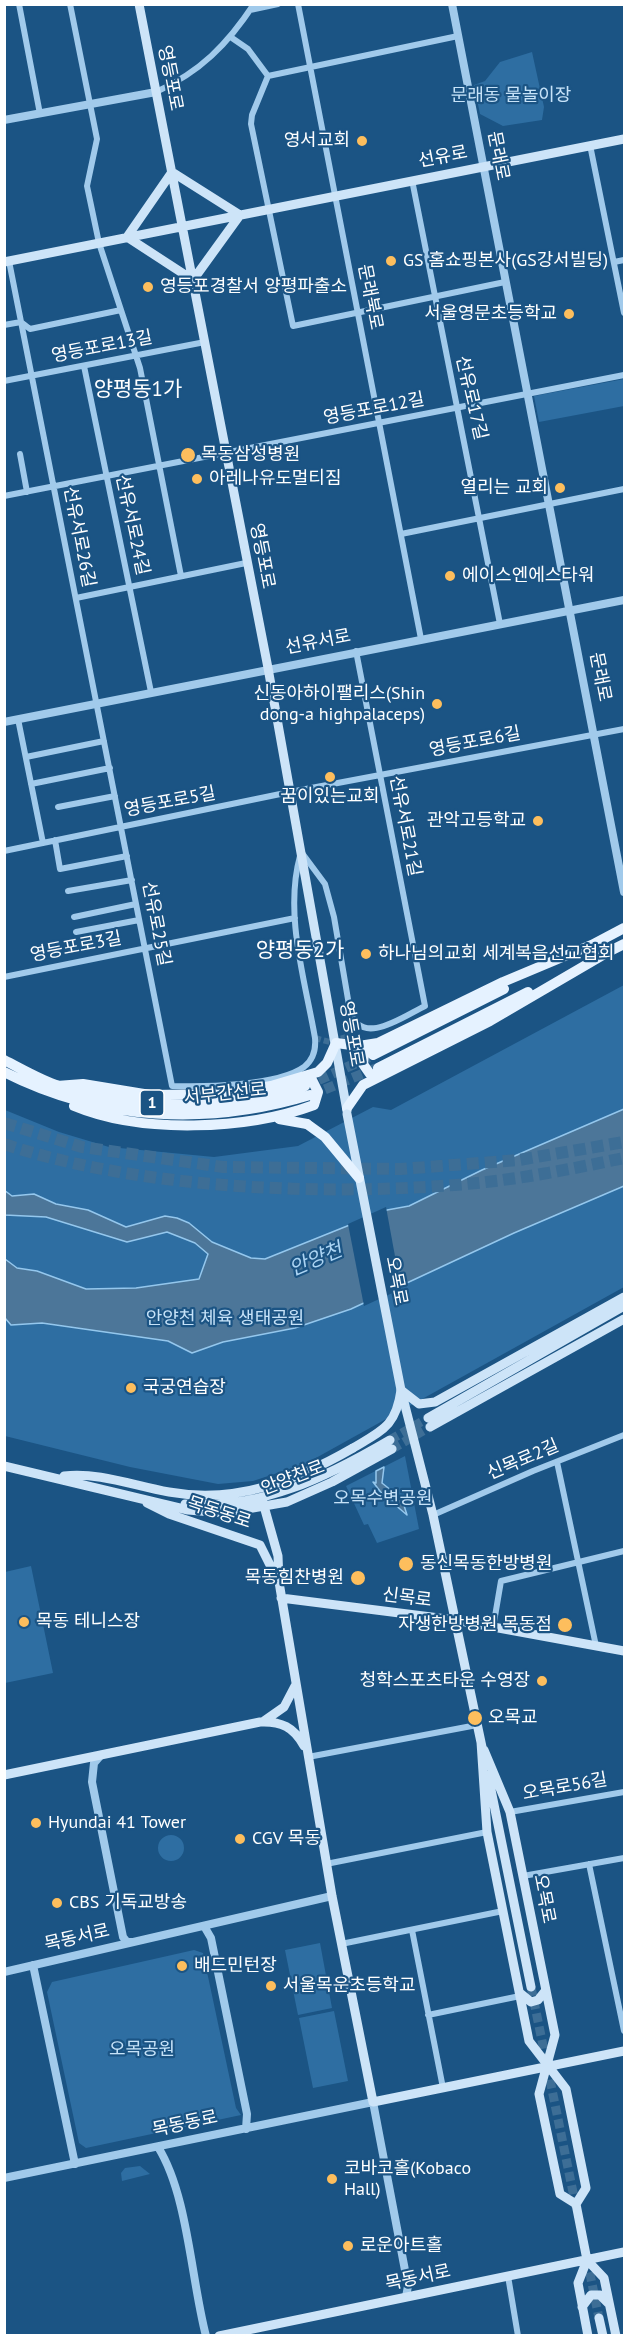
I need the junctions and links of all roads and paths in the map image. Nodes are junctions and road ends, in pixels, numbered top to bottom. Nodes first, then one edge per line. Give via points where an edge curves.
1 (19, 4) edge
2 (70, 4) edge
3 (139, 4) edge
4 (278, 4) edge
5 (298, 4) edge
6 (452, 4) edge
7 (252, 7) edge
8 (458, 36) junction
9 (231, 38) junction
10 (310, 66) junction
11 (268, 76) junction
12 (156, 92) junction
13 (90, 104) junction
14 (40, 114) junction
15 (4, 120) edge
16 (624, 139) edge
17 (590, 145) junction
18 (483, 166) junction
19 (172, 172) junction
20 (412, 180) junction
21 (334, 196) junction
22 (269, 209) junction
23 (240, 214) junction
24 (183, 226) junction
25 (127, 237) junction
26 (99, 243) junction
27 (624, 260) edge
28 (7, 261) edge
29 (614, 262) junction
30 (193, 280) junction
31 (506, 282) junction
32 (436, 296) junction
33 (121, 310) junction
34 (358, 313) junction
35 (624, 313) edge
36 (21, 321) junction
37 (4, 325) edge
38 (205, 342) junction
39 (135, 355) junction
40 (84, 366) junction
41 (624, 375) edge
42 (32, 376) junction
43 (4, 381) edge
44 (527, 394) junction
45 (459, 408) junction
46 (380, 423) junction
47 (226, 453) junction
48 (20, 454) dead end
49 (160, 466) junction
50 (106, 476) junction
51 (54, 486) junction
52 (624, 489) edge
53 (27, 492) junction
54 (4, 496) edge
55 (548, 503) junction
56 (481, 517) junction
57 (401, 534) junction
58 (246, 563) junction
59 (181, 576) junction
60 (130, 587) junction
61 (75, 598) junction
62 (624, 600) edge
63 (570, 610) junction
64 (500, 624) junction
65 (421, 639) junction
66 (356, 651) junction
67 (268, 668) junction
68 (151, 692) junction
69 (97, 703) junction
70 (18, 719) junction
71 (4, 722) edge
72 (624, 729) edge
73 (595, 735) junction
74 (104, 741) junction
75 (26, 757) junction
76 (110, 768) junction
77 (380, 776) junction
78 (31, 784) junction
79 (290, 792) junction
80 (115, 796) junction
81 (58, 807) dead end
82 (121, 827) junction
83 (55, 840) junction
84 (43, 843) junction
85 (4, 850) edge
86 (301, 853) junction
87 (127, 856) junction
88 (132, 880) junction
89 (68, 891) dead end
90 (624, 892) edge
91 (136, 904) junction
92 (74, 917) dead end
93 (295, 918) junction
94 (140, 920) junction
95 (624, 928) edge
96 (76, 932) dead end
97 (596, 943) junction
98 (624, 944) edge
99 (145, 949) junction
100 (603, 955) junction
101 (4, 976) edge
102 (336, 1043) junction
103 (378, 1043) junction
104 (373, 1055) tunnel mouth
105 (4, 1060) edge
106 (378, 1068) tunnel mouth
107 (4, 1072) edge
108 (390, 1072) junction
109 (307, 1086) junction
110 (57, 1090) junction
111 (347, 1111) junction
112 (261, 1119) junction
113 (359, 1178) junction
114 (624, 1297) edge
115 (624, 1306) edge
116 (624, 1319) edge
117 (400, 1390) junction
118 (624, 1435) edge
119 (391, 1444) tunnel mouth
120 (557, 1462) junction
121 (4, 1466) edge
122 (56, 1477) junction
123 (130, 1495) junction
124 (263, 1503) junction
125 (433, 1515) junction
126 (624, 1551) edge
127 (578, 1562) junction
128 (279, 1582) junction
129 (281, 1598) junction
130 (455, 1620) junction
131 (493, 1628) junction
132 (596, 1646) junction
133 (624, 1651) edge
134 (296, 1683) junction
135 (260, 1722) junction
136 (477, 1725) junction
137 (481, 1742) junction
138 (101, 1755) junction
139 (308, 1757) junction
140 (310, 1768) junction
141 (4, 1775) edge
142 (624, 1792) edge
143 (510, 1812) junction
144 (487, 1832) junction
145 (624, 1858) edge
146 (326, 1864) junction
147 (589, 1864) junction
148 (523, 1876) junction
149 (332, 1896) junction
150 (502, 1911) junction
151 (204, 1926) junction
152 (412, 1930) junction
153 (134, 1942) junction
154 (341, 1944) junction
155 (33, 1965) junction
156 (4, 1972) edge
157 (531, 1987) tunnel mouth
158 (546, 1990) junction
159 (519, 1994) junction
160 (428, 2015) junction
161 (624, 2031) edge
162 (624, 2050) edge
163 (548, 2067) junction
164 (443, 2088) junction
165 (373, 2102) junction
166 (246, 2129) junction
167 (158, 2147) junction
168 (75, 2164) junction
169 (4, 2178) edge
170 (576, 2204) junction
171 (624, 2252) edge
172 (587, 2260) junction
173 (508, 2276) junction
174 (406, 2297) junction
175 (610, 2305) junction
176 (582, 2307) junction
177 (599, 2318) tunnel mouth
178 (206, 2336) edge
179 (219, 2336) edge
180 (518, 2336) edge
181 (588, 2336) edge
182 (603, 2336) edge
183 (616, 2336) edge

1 - 14 street
2 - 13 street
3 - 12 main road, 영등포로
4 - 7 street
5 - 10 street, 문래북로
6 - 8 street, 문래로
7 - 9 street
8 - 10 street
8 - 18 street, 문래로
9 - 11 street via 248,49
9 - 12 street via 182,80
10 - 11 street
10 - 21 street, 문래북로
11 - 22 street via 251,124
12 - 13 street
12 - 19 main road, 영등포로
13 - 14 street
13 - 26 street via 97,145 87,186
14 - 15 street
16 - 17 main road, 선유로
17 - 18 main road, 선유로
17 - 29 street
18 - 20 main road, 선유로
18 - 31 street, 문래로
19 - 23 main road
19 - 24 main road, 영등포로
19 - 25 main road
20 - 21 main road, 선유로
20 - 32 street, 선유로17길
21 - 22 main road, 선유로
21 - 34 street, 문래북로
22 - 23 main road, 선유로
22 - 34 street via 293,326
23 - 24 main road, 선유로
23 - 30 main road
24 - 25 main road, 선유로
24 - 30 main road, 영등포로
25 - 26 main road, 선유로
25 - 30 main road
26 - 28 main road, 선유로
26 - 33 street
27 - 29 street
28 - 36 street
29 - 35 street
30 - 38 main road, 영등포로
31 - 32 street
31 - 44 street, 문래로
32 - 34 street
32 - 45 street, 선유로17길
33 - 36 street via 30,329
33 - 39 street
34 - 46 street, 문래북로
36 - 37 street
36 - 42 street
38 - 39 street, 영등포로13길
38 - 47 main road, 영등포로
39 - 40 street, 영등포로13길
39 - 49 street
40 - 42 street, 영등포로13길
40 - 50 street, 선유서로24길
41 - 44 street, 영등포로12길
42 - 43 street, 영등포로13길
42 - 51 street, 선유서로26길
44 - 45 street, 영등포로12길
44 - 55 street, 문래로
45 - 46 street, 영등포로12길
45 - 56 street, 선유로17길
46 - 47 street, 영등포로12길
46 - 57 street, 문래북로
47 - 49 street, 영등포로12길
47 - 58 main road, 영등포로
48 - 53 street
49 - 50 street, 영등포로12길
49 - 59 street
50 - 51 street, 영등포로12길
50 - 60 street, 선유서로24길
51 - 53 street, 영등포로12길
51 - 61 street, 선유서로26길
52 - 55 street
53 - 54 street, 영등포로12길
55 - 56 street
55 - 63 street, 문래로
56 - 57 street
56 - 64 street, 선유로17길
57 - 65 street, 문래북로
58 - 59 street
58 - 67 main road, 영등포로
59 - 60 street
60 - 61 street
60 - 68 street, 선유서로24길
61 - 69 street, 선유서로26길
62 - 63 street, 선유서로
63 - 64 street, 선유서로
63 - 73 street, 문래로
64 - 65 street, 선유서로
65 - 66 street, 선유서로
66 - 67 street, 선유서로
66 - 77 street, 선유서로21길
67 - 68 street, 선유서로
67 - 79 main road, 영등포로
68 - 69 street, 선유서로
69 - 70 street, 선유서로
69 - 74 street, 선유로25길
70 - 71 street, 선유서로
70 - 75 street
72 - 73 street, 영등포로6길
73 - 77 street, 영등포로6길
73 - 90 street, 문래로
74 - 75 street
74 - 76 street, 선유로25길
75 - 78 street
76 - 78 street
76 - 80 street, 선유로25길
77 - 79 street, 영등포로6길
77 - 86 street, 선유서로21길 via 425,1005 379,1029 366,1029 354,1022 325,884
78 - 84 street
79 - 82 street, 영등포로5길
79 - 86 main road, 영등포로
80 - 81 street
80 - 82 street, 선유로25길
82 - 83 street, 영등포로5길
82 - 87 street, 선유로25길
83 - 84 street, 영등포로5길
83 - 87 street via 60,869
84 - 85 street, 영등포로5길
86 - 93 street via 293,888
86 - 102 main road, 영등포로
87 - 88 street, 선유로25길
88 - 89 street
88 - 91 street, 선유로25길
91 - 92 street
91 - 94 street, 선유로25길
93 - 99 street, 영등포로3길
93 - 99 street, 선유로25길 via 315,1038 313,1055 297,1071 242,1083 172,1086
94 - 96 street
94 - 99 street, 선유로25길
95 - 97 main road
97 - 103 main road via 503,982
97 - 104 main road
98 - 100 main road
99 - 101 street, 영등포로3길
100 - 106 main road
100 - 108 main road via 490,1022
102 - 103 main road
102 - 109 main road via 323,1069
102 - 111 main road, 영등포로
103 - 108 main road via 364,1053 363,1064 374,1076
105 - 110 main road, 서부간선로 / 1
107 - 110 main road, 서부간선로 / 1
108 - 111 main road via 363,1085
109 - 110 main road via 198,1096 150,1095 83,1084
109 - 110 main road, 서부간선로 / 1 via 256,1110 182,1116 109,1109
109 - 112 main road via 311,1078 318,1092 314,1105
110 - 112 main road via 62,1100 85,1110 141,1121 219,1124
111 - 113 main road, 영등포로, bridge
112 - 113 main road, bridge via 307,1124 325,1137
113 - 117 main road, 오목로, bridge
114 - 117 main road via 426,1404 419,1404
115 - 116 main road via 429,1423
117 - 122 main road, bridge via 389,1426 323,1466 286,1482 222,1495 170,1492 96,1476
117 - 125 main road, 오목로, bridge
118 - 120 street, 신목로2길
119 - 124 main road, 안양천로 via 310,1493
120 - 125 street, 신목로2길
120 - 127 street
121 - 122 main road, 안양천로
122 - 123 main road, 안양천로
123 - 124 main road, 안양천로 via 205,1513
123 - 128 main road, 목동동로 via 169,1514 260,1545
124 - 128 main road, 목동동로 via 278,1556
125 - 130 main road, 오목로
126 - 127 street
127 - 131 street via 501,1581
127 - 132 street
128 - 129 main road, 목동동로
129 - 130 main road, 신목로
129 - 134 main road, 목동동로
130 - 131 main road, 신목로
130 - 136 main road, 오목로
131 - 132 main road, 신목로
132 - 133 main road, 신목로
134 - 135 main road, 목동동로 via 284,1707
134 - 139 main road, 목동동로
135 - 138 main road, 목동동로
135 - 140 main road, 목동동로 via 291,1728 303,1745
136 - 137 main road, 오목로
136 - 139 street
137 - 143 main road, 오목로
137 - 144 main road, 오목로
137 - 157 main road, 오목로
138 - 141 main road, 목동동로
138 - 153 street via 94,1763 92,1782 123,1937
139 - 140 main road, 목동동로
140 - 146 main road, 목동동로
142 - 143 street, 오목로56길
143 - 148 main road, 오목로
144 - 146 street
144 - 150 main road, 오목로
145 - 147 street
146 - 149 main road, 목동동로
147 - 148 street
147 - 161 street
148 - 158 main road, 오목로
149 - 151 street, 목동서로
149 - 154 main road, 목동동로
150 - 152 street
150 - 159 main road, 오목로
151 - 153 street, 목동서로
151 - 166 street via 211,1938 247,2114
152 - 154 street
152 - 160 street
153 - 155 street, 목동서로
154 - 165 main road, 목동동로
155 - 156 street, 목동서로
155 - 168 street
158 - 159 main road via 531,2002
158 - 163 main road, 오목로 via 555,2035
159 - 160 street
159 - 163 main road, 오목로 via 529,2041
160 - 164 street
162 - 163 main road, 목동동로
163 - 164 main road, 목동동로
163 - 170 main road, 오목로 via 566,2089 586,2188
163 - 170 main road, 오목로 via 539,2094 560,2194
164 - 165 main road, 목동동로
165 - 166 street, 목동동로
165 - 174 street via 408,2286
166 - 167 street, 목동동로
167 - 168 street, 목동동로
167 - 178 street via 166,2160 180,2208
168 - 169 street, 목동동로
170 - 172 main road, 오목로
171 - 172 main road, 목동서로
172 - 173 main road, 목동서로
172 - 175 main road, 오목로 via 604,2278
172 - 176 main road, 오목로 via 578,2283
173 - 174 main road, 목동서로
173 - 180 street
174 - 179 main road, 목동서로
175 - 176 main road via 597,2294 587,2298
175 - 183 main road, 오목로
176 - 181 main road, 오목로
177 - 182 main road

